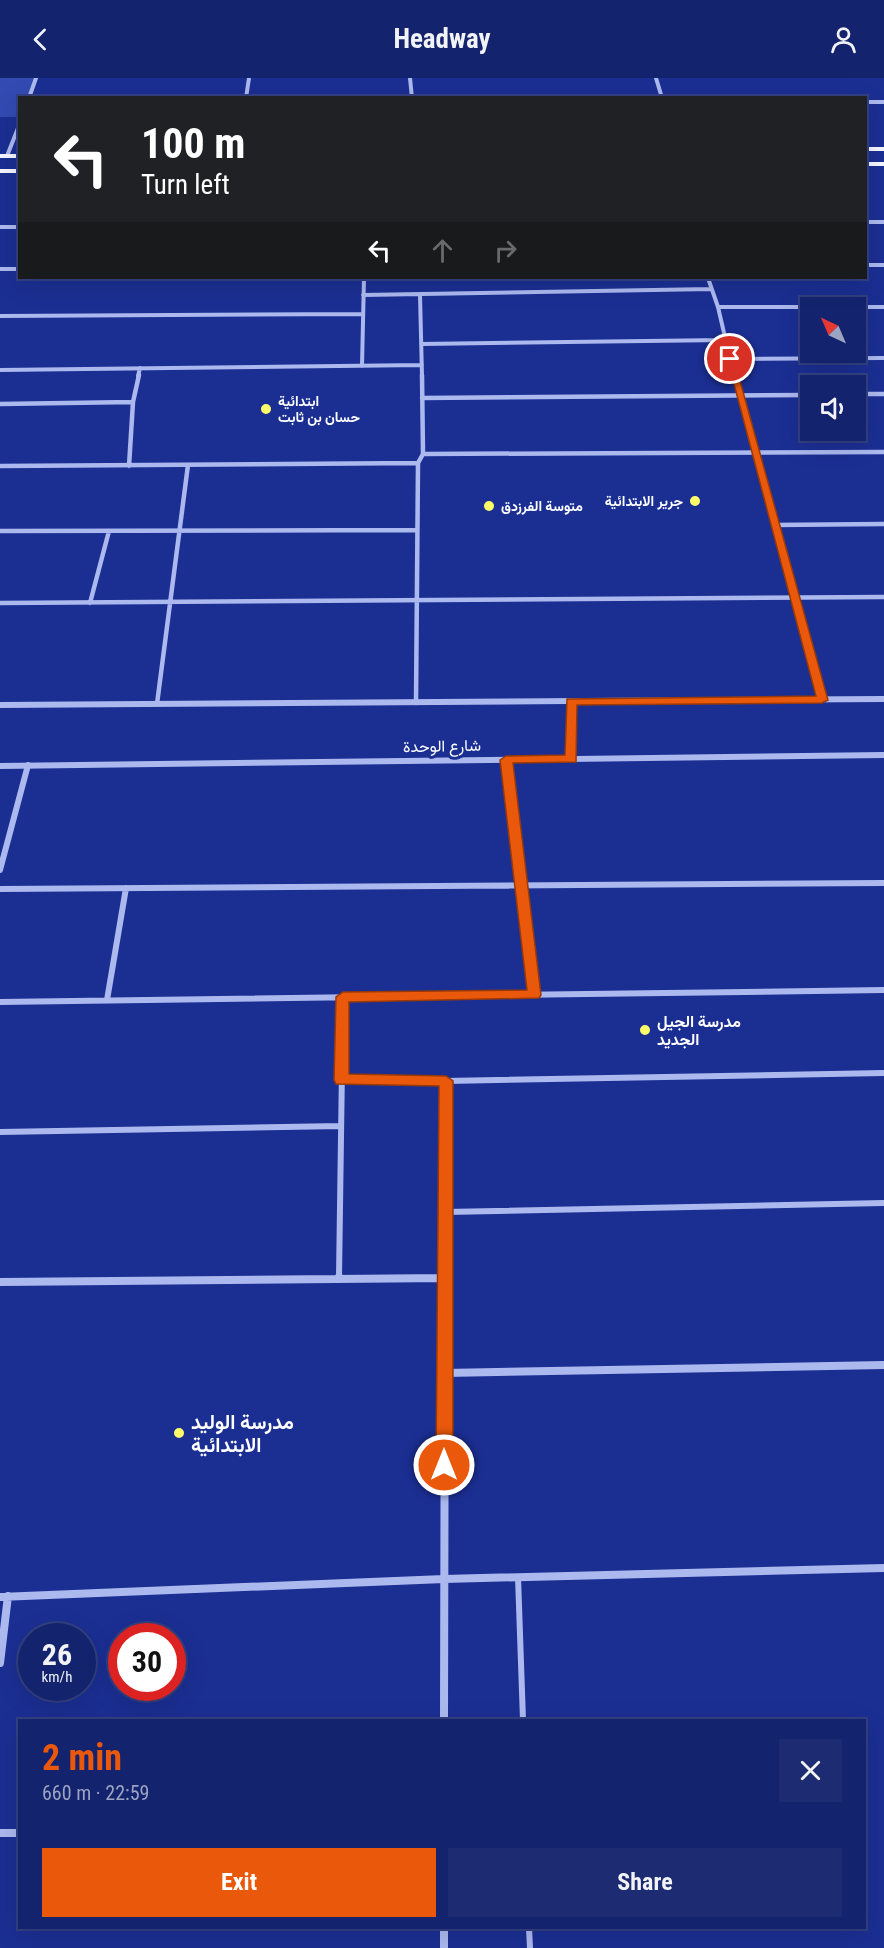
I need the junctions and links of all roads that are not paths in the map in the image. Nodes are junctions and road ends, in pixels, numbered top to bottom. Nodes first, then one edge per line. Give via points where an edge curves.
1 (36, 78) edge
2 (249, 78) edge
3 (410, 78) edge
4 (656, 78) edge
5 (30, 96) edge
6 (246, 96) edge
7 (412, 96) edge
8 (661, 96) edge
9 (867, 102) edge
10 (884, 102) edge
11 (18, 127) edge
12 (867, 149) edge
13 (884, 149) edge
14 (3, 156) edge
15 (867, 164) edge
16 (884, 164) edge
17 (0, 171) edge
18 (18, 171) edge
19 (867, 222) edge
20 (884, 222) edge
21 (18, 226) edge
22 (0, 227) edge
23 (867, 265) edge
24 (884, 265) edge
25 (1, 269) edge
26 (18, 269) edge
27 (0, 277) edge
28 (364, 279) edge
29 (708, 279) edge
30 (711, 290) junction
31 (420, 295) junction
32 (363, 296) junction
33 (718, 307) junction
34 (884, 307) edge
35 (363, 314) junction
36 (0, 316) edge
37 (724, 340) junction
38 (421, 344) junction
39 (884, 358) edge
40 (730, 359) junction
41 (422, 365) junction
42 (362, 366) junction
43 (140, 368) junction
44 (0, 370) edge
45 (866, 394) edge
46 (884, 394) edge
47 (739, 395) junction
48 (800, 395) edge
49 (422, 398) junction
50 (133, 402) junction
51 (0, 404) edge
52 (884, 452) edge
53 (755, 453) junction
54 (423, 454) junction
55 (418, 463) junction
56 (188, 465) junction
57 (0, 466) edge
58 (129, 466) junction
59 (884, 524) edge
60 (774, 525) junction
61 (417, 530) junction
62 (0, 531) edge
63 (109, 531) junction
64 (179, 531) junction
65 (794, 597) junction
66 (884, 597) edge
67 (416, 600) junction
68 (170, 602) junction
69 (0, 603) edge
70 (90, 603) junction
71 (884, 699) edge
72 (822, 700) junction
73 (571, 701) junction
74 (416, 702) junction
75 (157, 704) junction
76 (0, 705) edge
77 (884, 755) edge
78 (571, 759) junction
79 (506, 760) junction
80 (28, 765) junction
81 (0, 766) edge
82 (0, 870) edge
83 (884, 883) edge
84 (521, 885) junction
85 (126, 888) junction
86 (0, 890) edge
87 (884, 990) edge
88 (534, 995) junction
89 (343, 997) junction
90 (107, 1000) junction
91 (0, 1002) edge
92 (884, 1073) edge
93 (341, 1080) junction
94 (446, 1081) junction
95 (341, 1126) junction
96 (0, 1131) edge
97 (884, 1203) edge
98 (445, 1212) junction
99 (445, 1278) junction
100 (339, 1279) junction
101 (0, 1282) edge
102 (884, 1365) edge
103 (445, 1373) junction
104 (884, 1568) edge
105 (518, 1577) junction
106 (444, 1579) junction
107 (4, 1597) edge
108 (0, 1663) edge
109 (444, 1719) edge
110 (523, 1719) edge
111 (0, 1833) edge
112 (18, 1833) edge
113 (444, 1929) edge
114 (529, 1929) edge
115 (444, 1948) edge
116 (530, 1948) edge

1 - 5 street
2 - 6 street
3 - 7 street
4 - 8 street
9 - 10 street
11 - 14 street
12 - 13 main road
15 - 16 main road
17 - 18 main road
19 - 20 street
21 - 22 street
23 - 24 street
25 - 26 street
25 - 27 street
28 - 32 street
29 - 30 street
30 - 31 street
30 - 33 street
31 - 32 street
31 - 38 street
32 - 35 street
33 - 34 street
33 - 37 street
35 - 36 street
35 - 42 street
37 - 38 street
37 - 40 street
38 - 41 street
39 - 40 street
40 - 47 street
41 - 42 street
41 - 49 street
42 - 43 street
43 - 44 street
43 - 50 street
45 - 46 street
47 - 48 street
47 - 49 street
47 - 53 street
49 - 54 street
50 - 51 street
50 - 58 street
52 - 53 street
53 - 54 street
53 - 60 street
54 - 55 street
55 - 56 street
55 - 61 street
56 - 58 street
56 - 64 street
57 - 58 street
59 - 60 street
60 - 65 street
61 - 64 street
61 - 67 street
62 - 63 street
63 - 64 street
63 - 70 street
64 - 68 street
65 - 66 street
65 - 67 street
65 - 72 street
67 - 68 street
67 - 74 street
68 - 70 street
68 - 75 street
69 - 70 street
71 - 72 street
72 - 73 street
73 - 74 street
73 - 78 street
74 - 75 street
75 - 76 street
77 - 78 street, شارع الوحدة
78 - 79 street, شارع الوحدة
79 - 80 street, شارع الوحدة
79 - 84 street
80 - 81 street, شارع الوحدة
80 - 82 street
83 - 84 street
84 - 85 street
84 - 88 street
85 - 86 street
85 - 90 street
87 - 88 street
88 - 89 street
89 - 90 street
89 - 93 street
90 - 91 street
92 - 94 street
93 - 94 street
93 - 95 street
94 - 98 street
95 - 96 street
95 - 100 street
97 - 98 street
98 - 99 street
99 - 100 street
99 - 103 street
100 - 101 street
102 - 103 street
103 - 106 street
104 - 105 street
105 - 106 street
105 - 110 lane
106 - 107 street
106 - 109 street
107 - 108 street
111 - 112 street
113 - 115 street
114 - 116 lane

